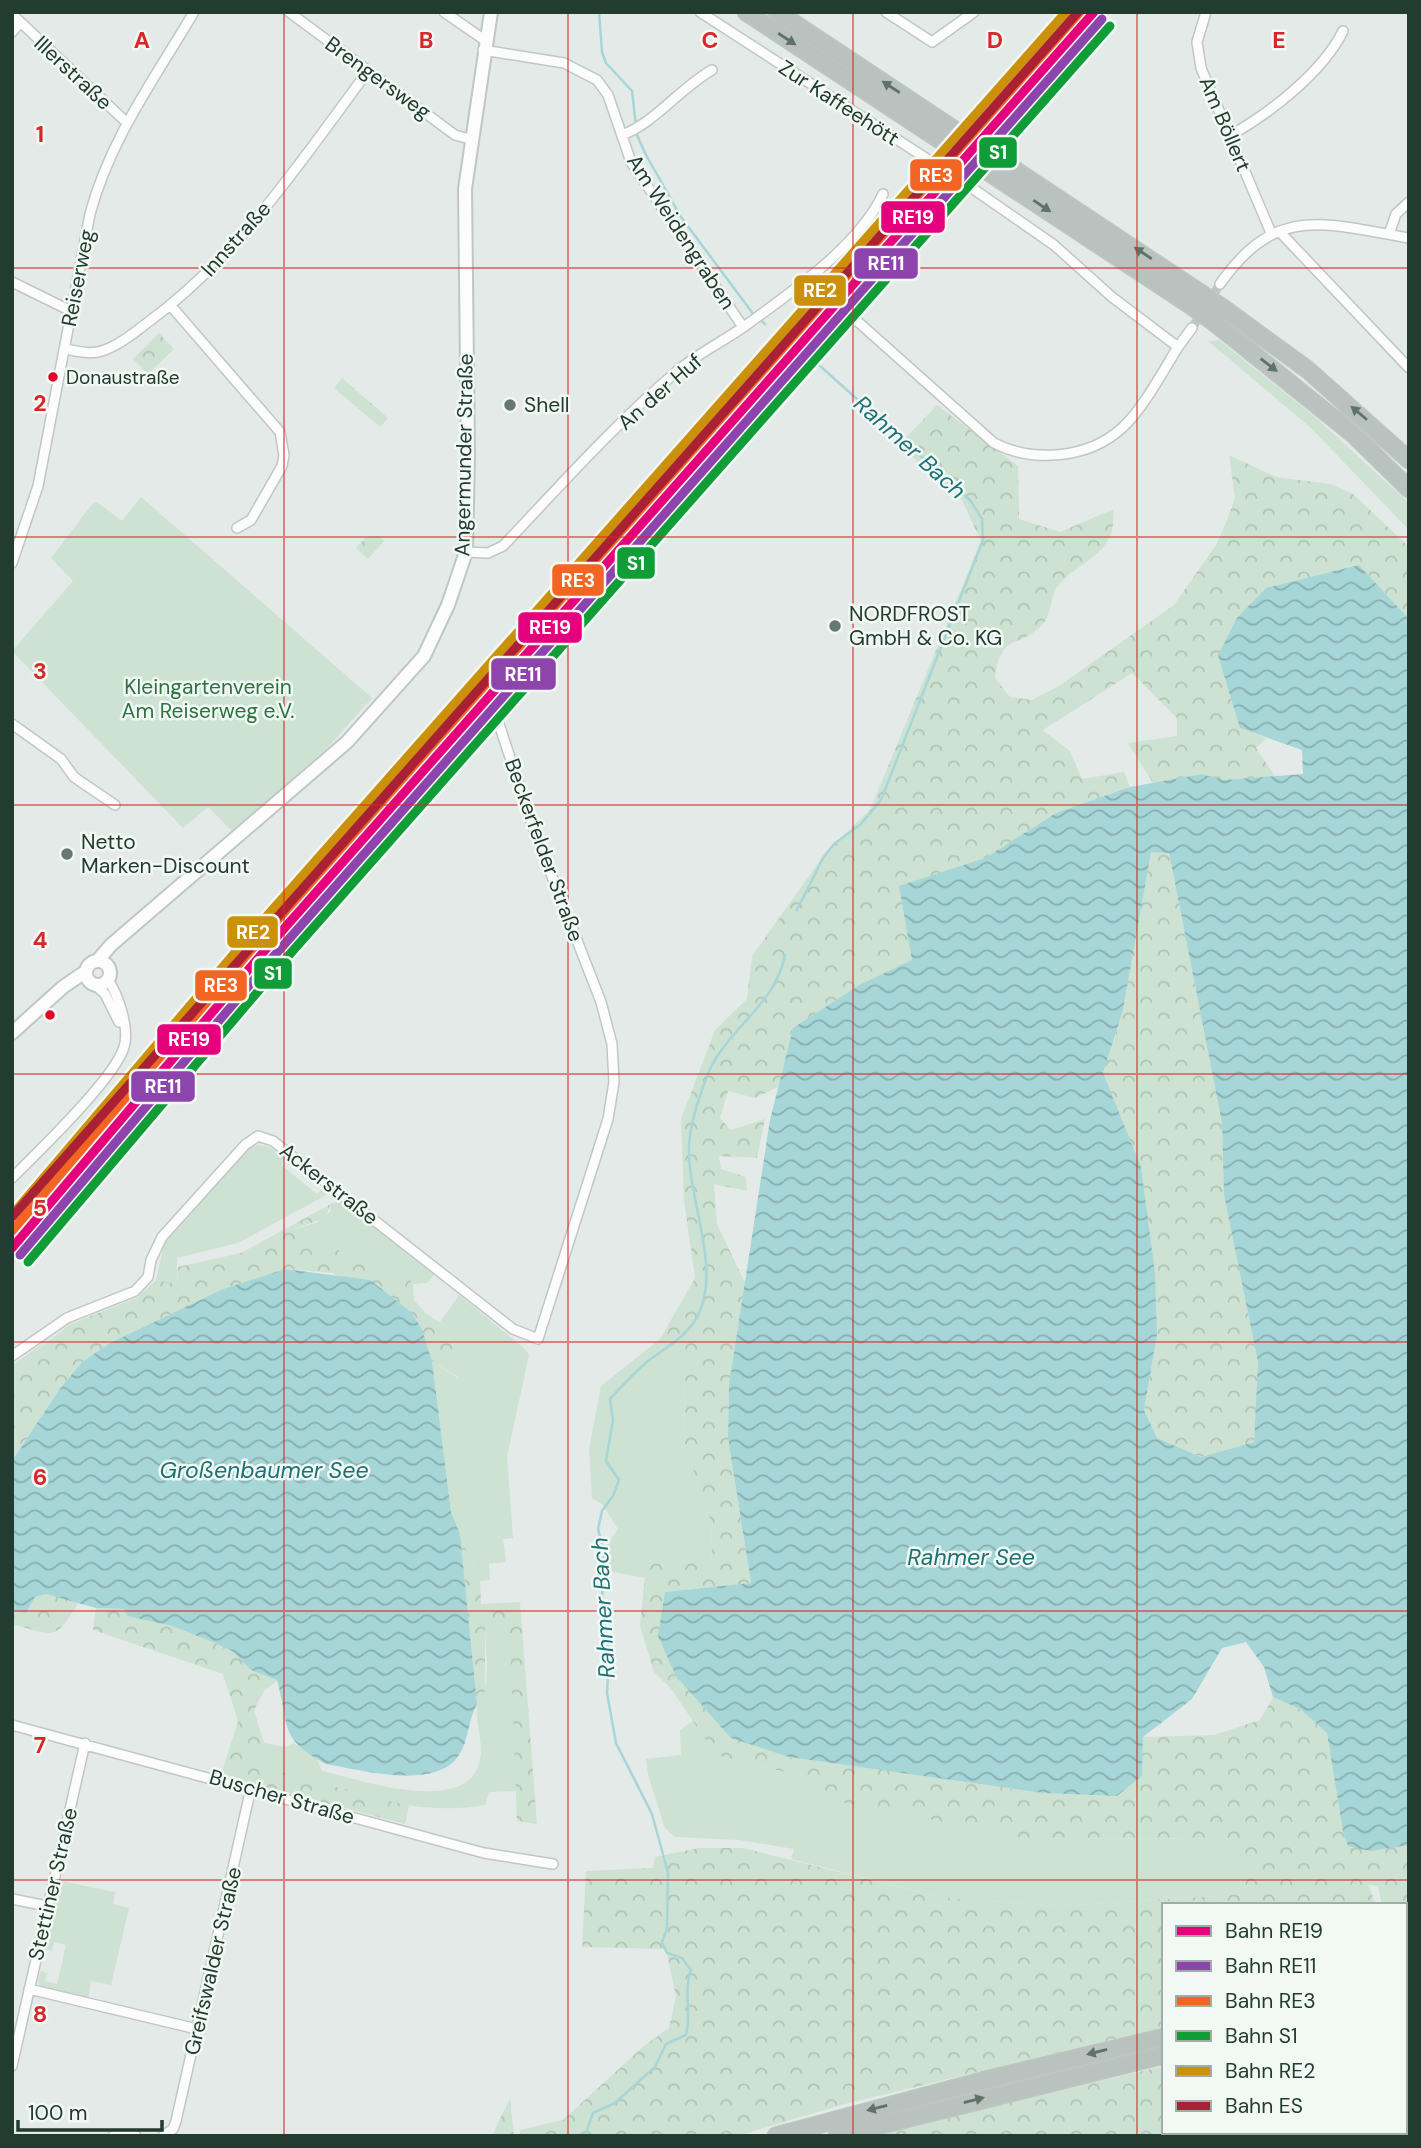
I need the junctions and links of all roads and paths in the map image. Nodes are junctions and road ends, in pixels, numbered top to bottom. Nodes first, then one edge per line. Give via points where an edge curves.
1 (194, 12) edge
2 (289, 12) edge
3 (444, 12) edge
4 (491, 12) edge
5 (699, 12) edge
6 (746, 12) edge
7 (777, 12) edge
8 (886, 12) edge
9 (974, 12) edge
10 (1206, 12) edge
11 (12, 14) edge
12 (20, 23) junction
13 (1343, 31) dead end
14 (12, 32) edge
15 (484, 45) junction
16 (712, 70) dead end
17 (368, 72) junction
18 (126, 122) junction
19 (944, 131) junction
20 (626, 134) junction
21 (1231, 135) junction
22 (470, 139) junction
23 (883, 194) dead end
24 (1409, 202) edge
25 (1275, 232) junction
26 (1389, 234) junction
27 (1409, 238) edge
28 (12, 282) edge
29 (1220, 284) tunnel mouth
30 (1195, 298) junction
31 (171, 306) junction
32 (71, 311) junction
33 (747, 324) junction
34 (1192, 328) tunnel mouth
35 (1178, 347) junction
36 (65, 349) junction
37 (1409, 368) edge
38 (1409, 460) edge
39 (1409, 489) edge
40 (237, 528) dead end
41 (466, 552) junction
42 (12, 563) edge
43 (12, 724) edge
44 (115, 805) dead end
45 (130, 930) junction
46 (98, 960) junction
47 (109, 974) junction
48 (90, 979) junction
49 (12, 1033) edge
50 (125, 1033) junction
51 (12, 1178) edge
52 (538, 1339) joint
53 (12, 1356) edge
54 (12, 1725) edge
55 (85, 1743) junction
56 (251, 1788) junction
57 (553, 1864) dead end
58 (12, 1899) edge
59 (47, 1906) junction
60 (29, 1989) junction
61 (197, 2029) junction
62 (1162, 2037) edge
63 (15, 2043) edge
64 (1162, 2055) edge
65 (12, 2066) edge
66 (166, 2134) edge
67 (113, 2136) edge
68 (136, 2136) edge
69 (775, 2136) edge
70 (836, 2136) edge

1 - 18 street, Reiserweg
2 - 17 street, Brengersweg
3 - 15 street
4 - 15 main road, Angermunder Straße
5 - 35 street, Zur Kaffeehött via 1055,245 1112,297
6 -> 19 highway
19 -> 7 highway
8 - 9 street via 932,42
10 - 21 street, Am Böllert via 1196,42 1201,68
11 - 12 street, Illerstraße
12 - 14 street, Illerstraße
12 - 18 street, Illerstraße
13 - 21 street via 1333,50 1262,117
15 - 20 street, Am Weidengraben via 564,63 590,74 608,95
15 - 22 main road, Angermunder Straße
16 - 20 street, Am Weidengraben
17 - 22 street, Brengersweg via 455,135
17 - 31 street, Innstraße via 253,224
18 - 32 street, Reiserweg via 101,175
19 -> 30 highway via 985,168
30 -> 19 highway via 997,156
20 - 33 street, Am Weidengraben via 637,172
21 - 25 street, Am Böllert
22 - 41 main road, Angermunder Straße via 465,202
23 - 33 street, An der Huf via 849,240
24 - 26 street via 1396,214
25 - 26 street via 1322,224
25 - 29 street via 1233,265
25 - 37 street
26 - 27 street
28 - 32 street
38 -> 30 highway, bridge via 1308,370 1223,308
30 -> 39 highway, bridge via 1215,323 1353,434
31 - 36 street, Innstraße via 108,349 92,353
31 - 40 street via 280,432 282,466 251,520
32 - 36 street, Reiserweg
33 - 41 street, An der Huf via 677,371 503,545 488,553
34 - 35 street
35 - 52 street, Beckerfelder Straße via 1123,428 1082,449 1036,456 1009,451 978,431 856,320 839,320 813,344 771,399 494,709 534,831 601,1002 612,1044 614,1082 608,1119
36 - 42 street, Reiserweg via 36,498
41 - 45 main road, Angermunder Straße via 459,580 424,656 385,702 347,742
43 - 44 street
45 - 46 main road, Angermunder Straße
45 - 47 main road, Angermunder Straße
46 - 47 main road
46 - 48 main road, Angermunder Straße via 89,964
47 - 48 main road, Angermunder Straße
47 - 50 street
48 - 49 main road, Angermunder Straße via 52,997
48 - 50 street via 105,994
50 - 51 street via 124,1047 112,1068
52 - 53 street, Ackerstraße via 513,1329 273,1141 258,1136 162,1237 143,1285 67,1318
54 - 55 street, Buscher Straße
55 - 56 street, Buscher Straße
55 - 59 street, Stettiner Straße
56 - 57 street, Buscher Straße via 484,1853
56 - 61 street, Greifswalder Straße
58 - 59 street
59 - 60 street, Stettiner Straße
60 - 61 street
60 - 63 street, Stettiner Straße
61 - 66 street, Greifswalder Straße via 176,2121
62 -> 69 highway
63 - 65 street, Stettiner Straße
70 -> 64 highway
67 - 68 street

